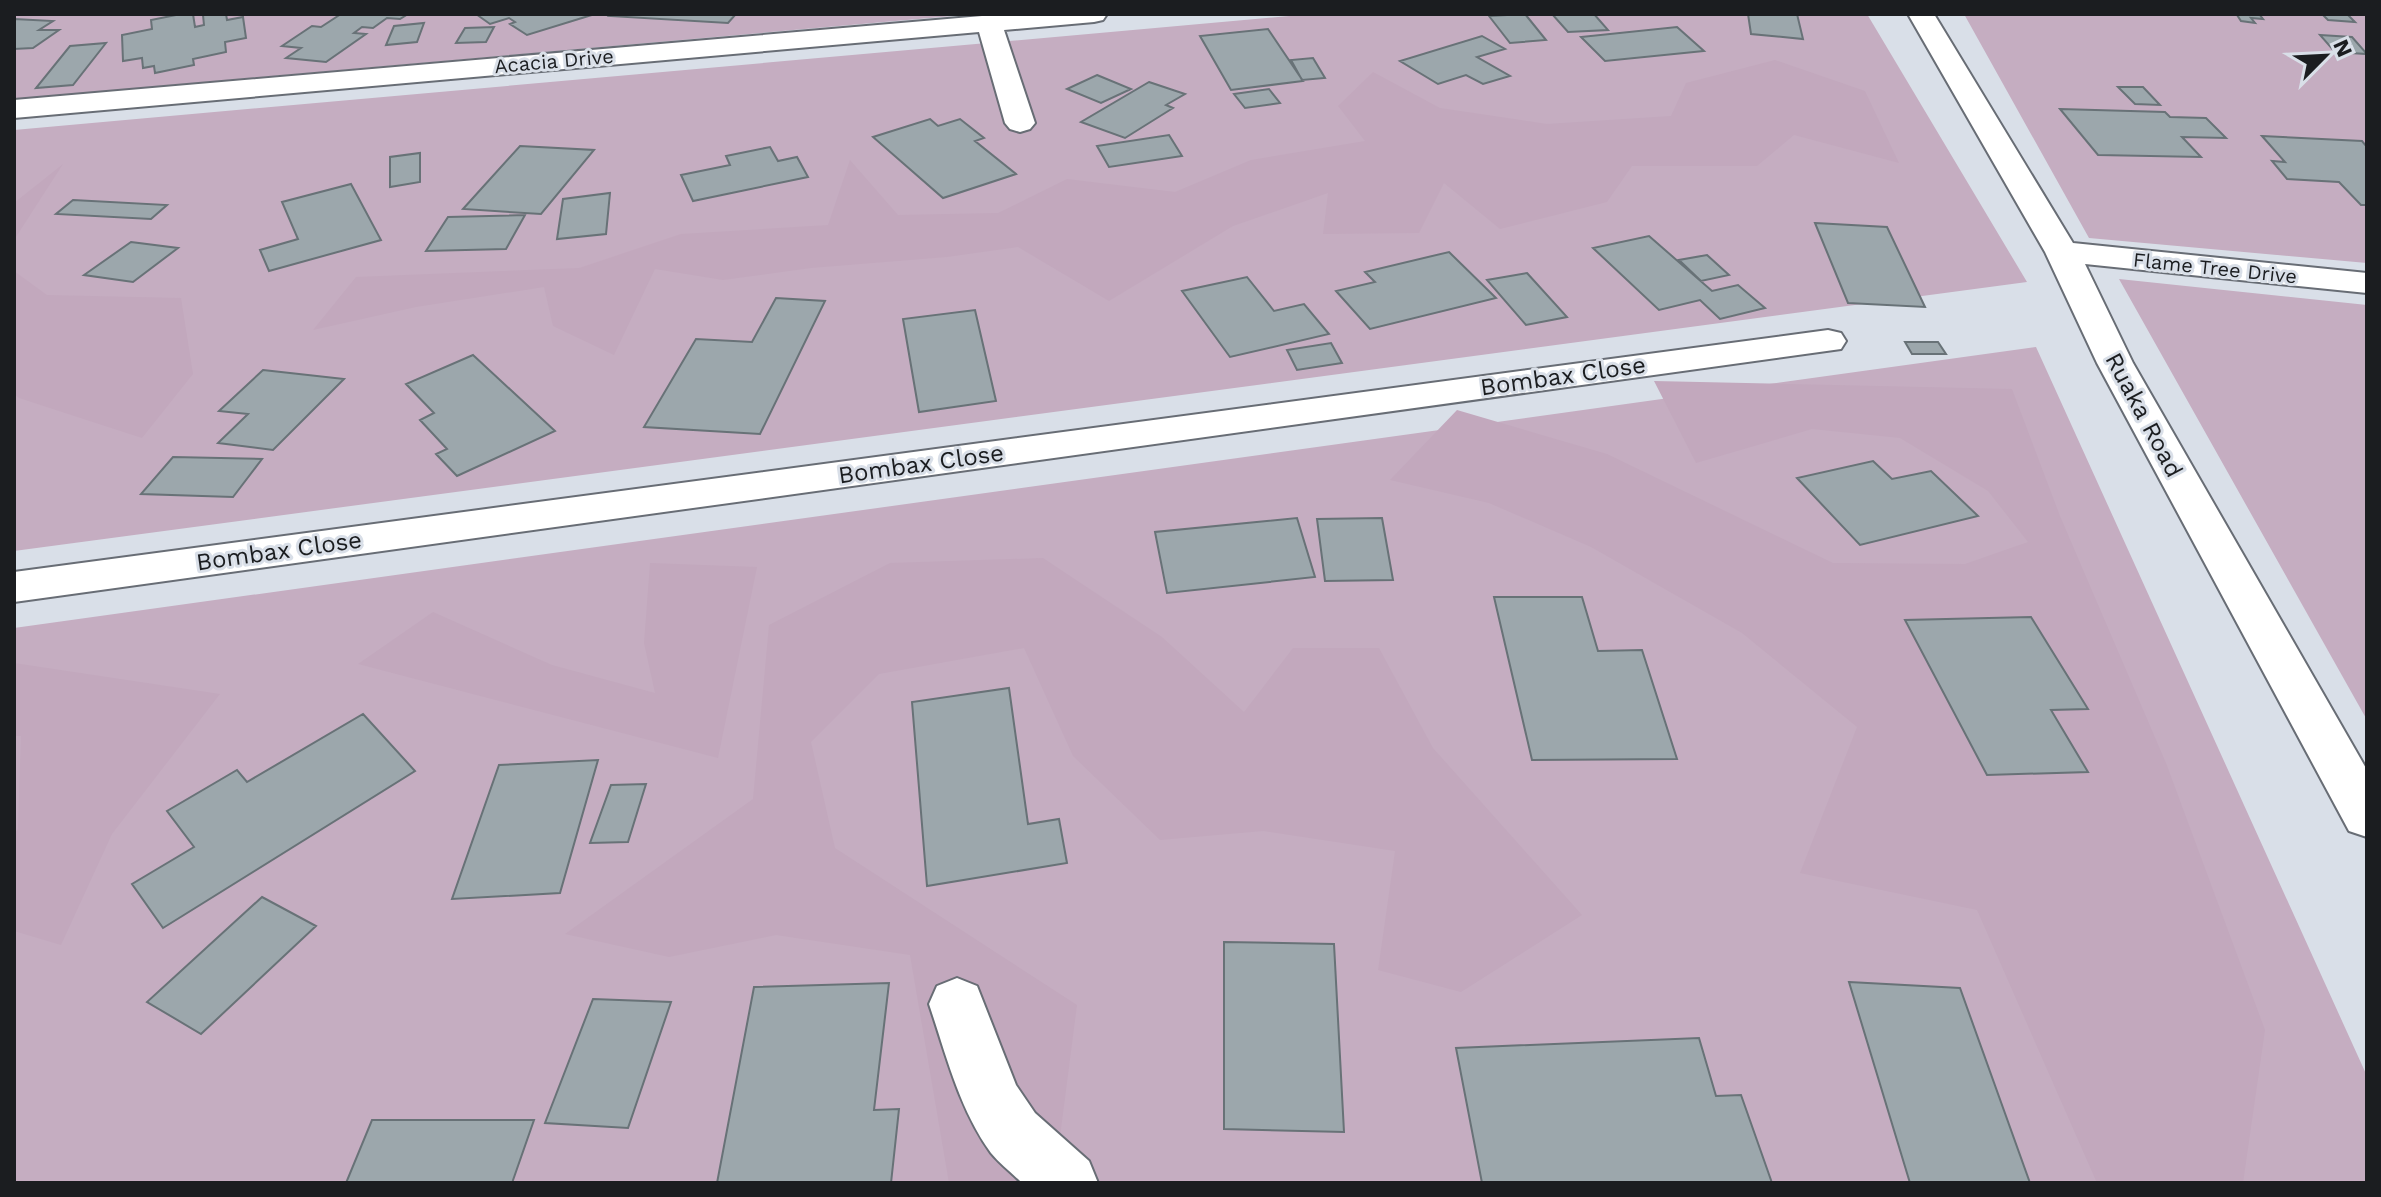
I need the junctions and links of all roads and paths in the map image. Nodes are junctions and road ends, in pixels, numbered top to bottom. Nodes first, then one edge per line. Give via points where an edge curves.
1 (1094, 14) edge
2 (1921, 14) edge
3 (989, 23) junction
4 (14, 109) edge
5 (1020, 123) dead end
6 (2062, 252) junction
7 (2367, 283) edge
8 (1828, 341) dead end
9 (14, 587) edge
10 (2367, 816) edge
11 (957, 1004) dead end
12 (1067, 1183) edge

1 - 3 street, Acacia Drive
2 - 6 street, Ruaka Road
3 - 4 street, Acacia Drive
3 - 5 street
6 - 7 street, Flame Tree Drive
6 - 10 street, Ruaka Road via 2115,363
8 - 9 street, Bombax Close
11 - 12 street via 992,1102 1014,1134

